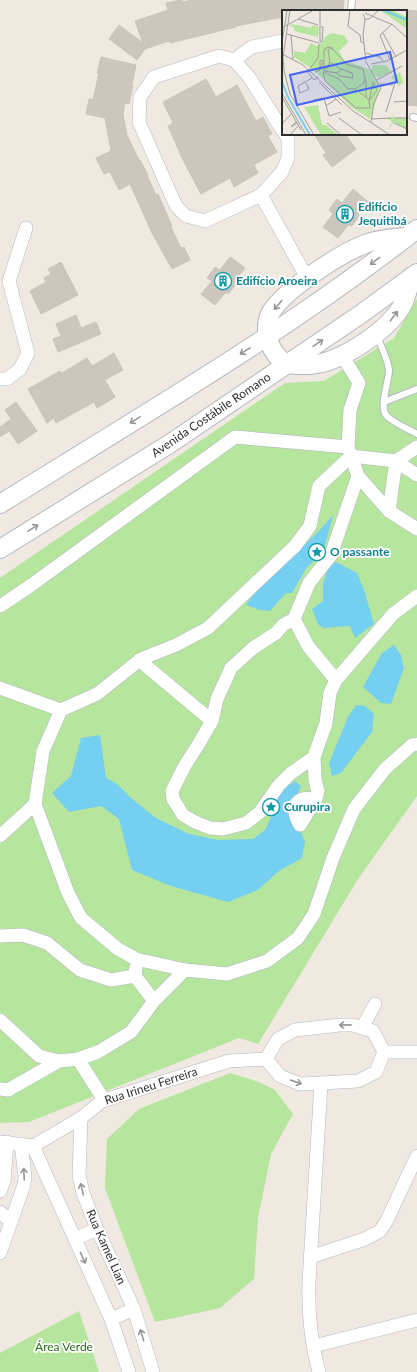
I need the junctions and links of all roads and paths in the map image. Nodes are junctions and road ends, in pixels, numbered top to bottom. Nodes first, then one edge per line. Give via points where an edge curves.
1 (282, 41) edge
2 (234, 60) junction
3 (282, 129) edge
4 (286, 135) edge
5 (261, 195) junction
6 (26, 228) dead end
7 (412, 233) edge
8 (414, 275) edge
9 (307, 278) junction
10 (377, 333) junction
11 (268, 337) junction
12 (342, 355) junction
13 (286, 364) junction
14 (0, 379) edge
15 (417, 389) edge
16 (384, 402) junction
17 (417, 434) edge
18 (417, 447) edge
19 (350, 452) junction
20 (396, 460) junction
21 (417, 475) edge
22 (358, 476) junction
23 (0, 504) edge
24 (389, 511) junction
25 (417, 529) edge
26 (0, 549) edge
27 (417, 596) edge
28 (0, 606) edge
29 (294, 619) junction
30 (139, 660) junction
31 (336, 680) junction
32 (0, 688) edge
33 (61, 710) junction
34 (212, 721) junction
35 (417, 744) edge
36 (314, 757) junction
37 (316, 799) dead end
38 (35, 804) junction
39 (0, 836) edge
40 (0, 936) edge
41 (136, 959) junction
42 (185, 970) junction
43 (136, 976) junction
44 (154, 1001) junction
45 (375, 1004) dead end
46 (0, 1020) edge
47 (362, 1028) junction
48 (384, 1052) junction
49 (417, 1052) edge
50 (78, 1059) junction
51 (266, 1059) junction
52 (59, 1061) junction
53 (321, 1083) junction
54 (0, 1089) edge
55 (104, 1100) junction
56 (81, 1118) junction
57 (3, 1142) edge
58 (27, 1145) junction
59 (417, 1156) edge
60 (0, 1191) edge
61 (0, 1212) edge
62 (11, 1222) junction
63 (97, 1229) junction
64 (75, 1239) junction
65 (0, 1253) edge
66 (310, 1257) junction
67 (134, 1309) junction
68 (111, 1319) junction
69 (417, 1320) edge
70 (314, 1346) junction
71 (128, 1372) edge
72 (153, 1372) edge
73 (319, 1372) edge

1 - 2 street via 252,47
2 - 3 street via 249,77
2 - 5 street via 219,56 154,77 140,97 139,122 176,206 186,216 205,221
4 - 5 street via 288,158 282,172
5 - 9 street
6 - 14 street via 9,281 28,353 20,370 7,379
7 - 9 main road via 365,244 346,252
7 -> 11 main road
10 -> 8 main road via 389,323 403,303
13 -> 8 main road, Avenida Costábile Romano
9 -> 11 main road via 284,297 270,313
10 - 12 main road
10 - 16 lane via 388,367 389,377
11 - 13 main road via 274,353
11 -> 23 main road
12 - 13 main road via 317,364
12 - 19 street via 359,383 350,410
26 -> 13 main road, Avenida Costábile Romano via 171,443
15 - 16 lane
16 - 17 lane via 385,414 390,419
18 - 20 street
19 - 20 street
19 - 22 street
19 - 28 street via 235,437
19 - 30 street via 319,486 310,526 295,546 208,628
20 - 21 street
20 - 24 street
22 - 24 street
22 - 29 street via 331,555 309,584
24 - 25 street
27 - 31 street via 393,614
29 - 31 street via 308,646
29 - 34 street via 252,648 231,668 217,699
30 - 33 street via 96,694
30 - 34 street
31 - 36 street via 330,693 326,723
32 - 33 street
33 - 38 street via 43,751
34 - 36 street via 172,792 173,799 183,815 210,828 223,829 246,823 260,812 279,784
35 - 42 street via 385,769 354,809 333,858 314,914 298,938 268,961 227,974
36 - 37 street via 318,791
38 - 39 street
38 - 41 street via 68,893 81,918 118,949
40 - 43 street via 23,935 47,943 80,970 111,980
41 - 42 street
41 - 43 street
42 - 44 street
43 - 44 street
44 - 50 street via 131,1032 98,1052
45 - 47 street
46 - 52 street via 39,1056
47 - 48 street via 373,1031
47 -> 51 street via 340,1025 295,1030 278,1039
48 - 49 street
48 - 53 street via 376,1072 358,1081
50 - 52 street
50 - 55 street
51 -> 53 street via 280,1076 300,1084
51 - 55 street, Rua Irineu Ferreira via 228,1061
52 - 54 street via 8,1090
53 - 66 street
55 - 56 street, Rua Irineu Ferreira
56 - 58 street, Rua Irineu Ferreira
63 -> 56 street, Rua Kamel Lian via 79,1175
57 - 58 street
57 - 60 street via 4,1181
62 -> 58 street via 24,1185
58 - 64 street, Rua Kamel Lian
59 - 66 street via 380,1231 365,1239
61 - 62 street
62 - 65 street
63 - 64 street
63 - 67 street, Rua Kamel Lian
64 -> 68 street, Rua Kamel Lian
66 - 70 street via 308,1308
67 - 68 street
72 -> 67 street, Rua Kamel Lian
68 - 71 street, Rua Kamel Lian
69 - 70 street
70 - 73 street

